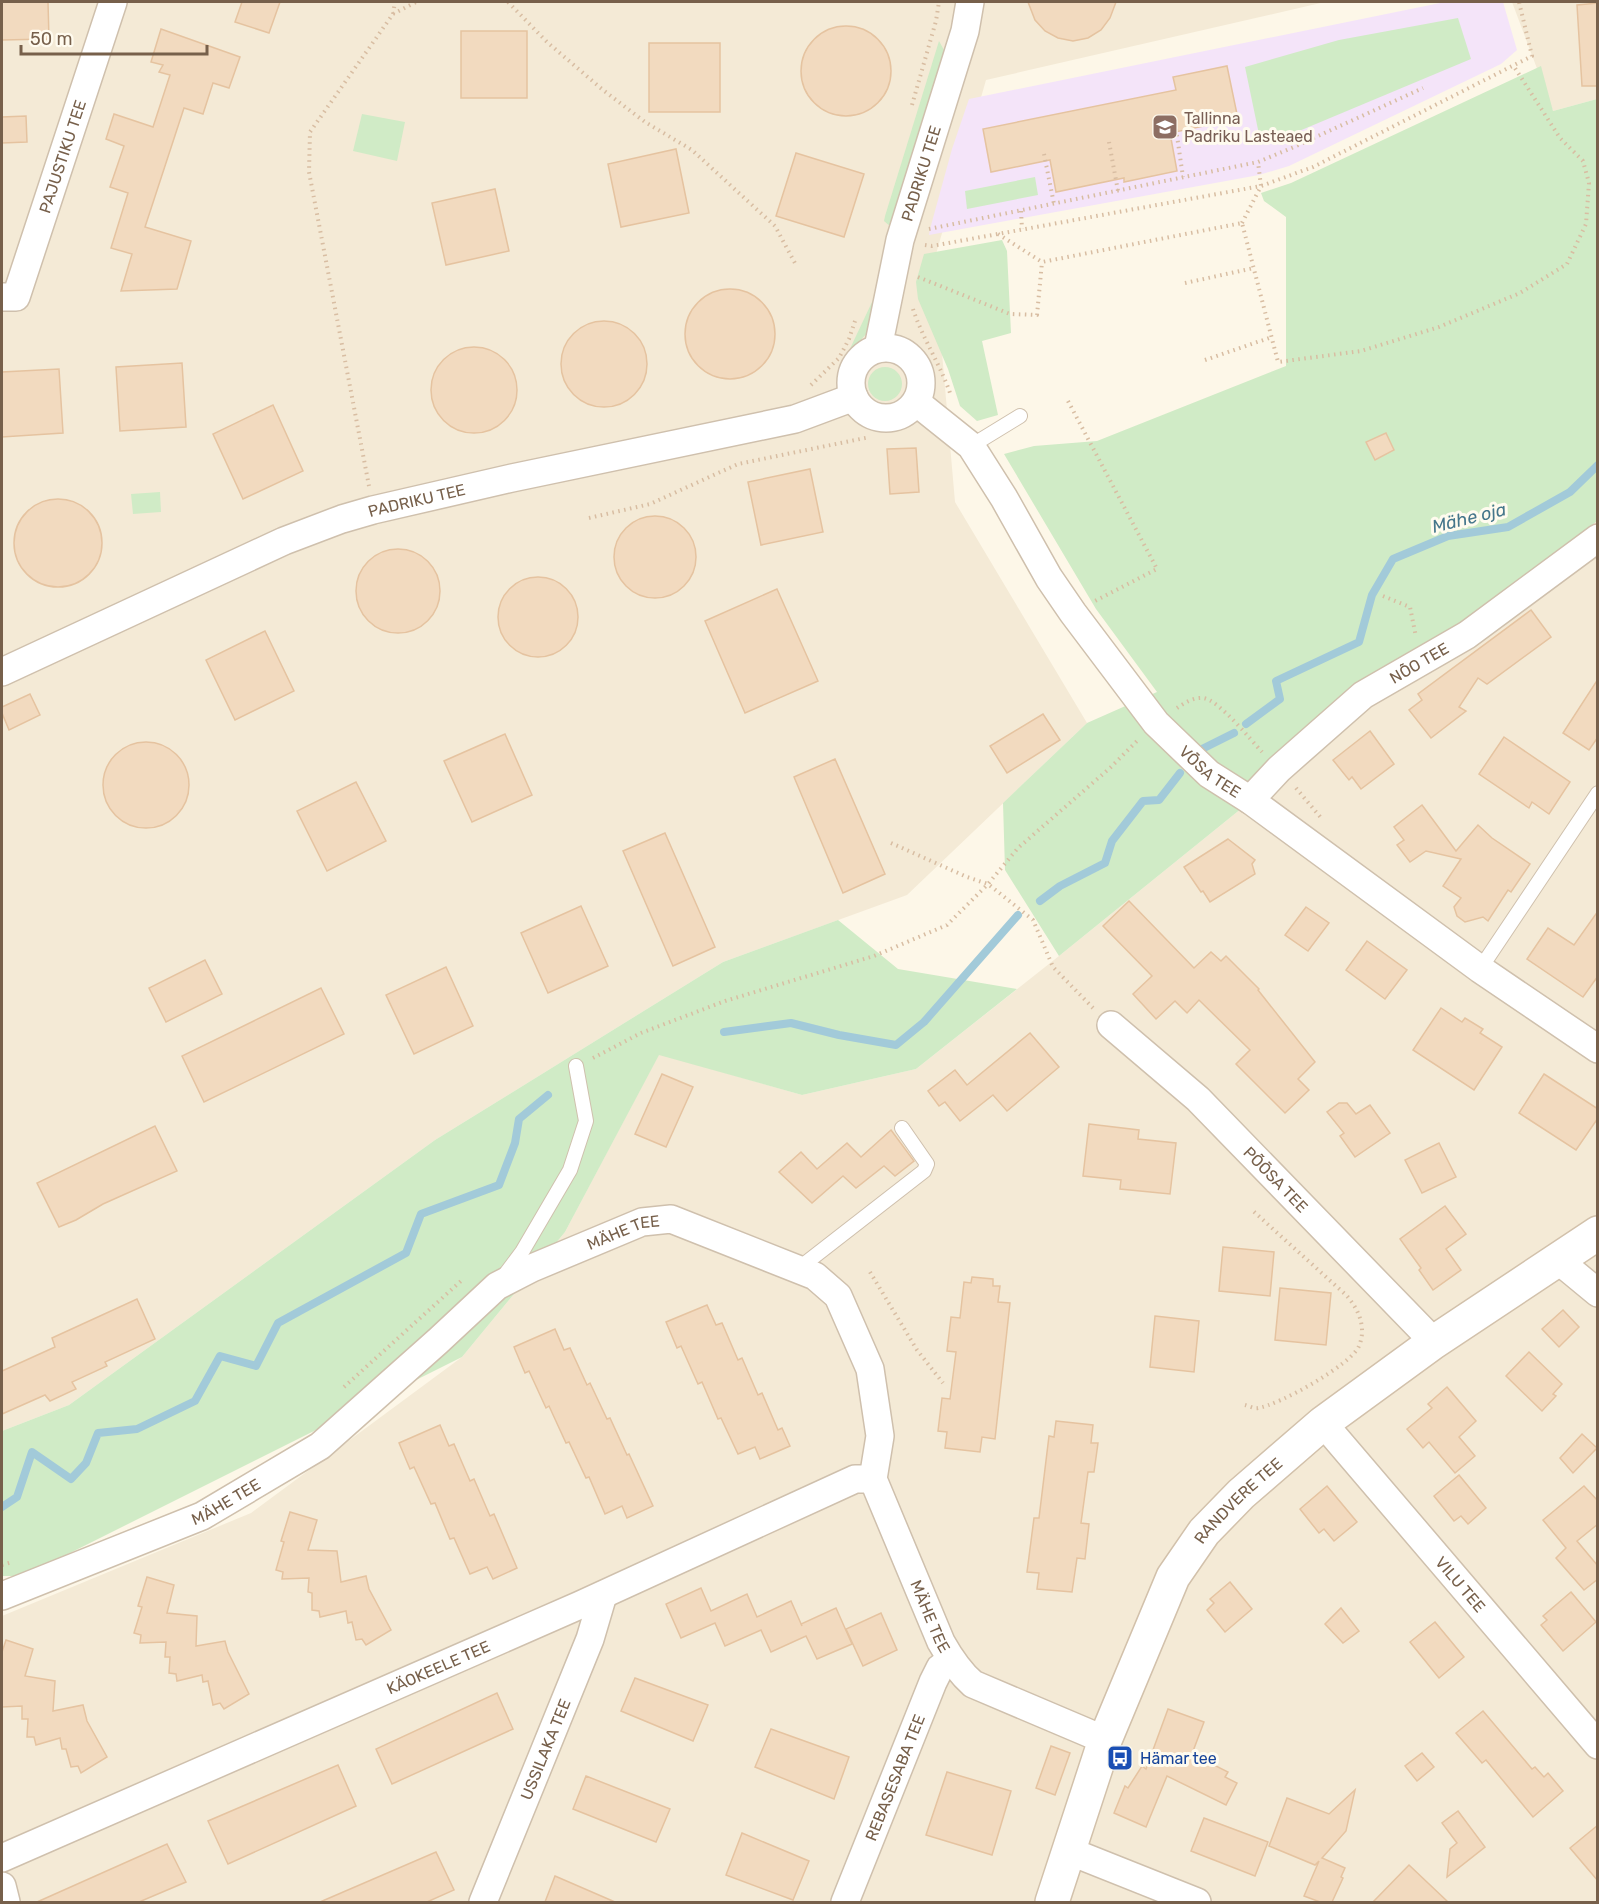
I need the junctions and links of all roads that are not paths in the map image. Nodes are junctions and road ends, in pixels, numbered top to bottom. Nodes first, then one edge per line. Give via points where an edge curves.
1 (113, 2) edge
2 (970, 2) edge
3 (2, 297) edge
4 (878, 348) junction
5 (854, 397) junction
6 (916, 402) junction
7 (1020, 416) dead end
8 (971, 446) junction
9 (1598, 538) edge
10 (2, 672) edge
11 (1598, 793) edge
12 (1250, 800) junction
13 (1479, 969) junction
14 (1111, 1025) road end
15 (1598, 1049) edge
16 (576, 1066) road end
17 (902, 1128) dead end
18 (1598, 1233) edge
19 (1558, 1260) junction
20 (798, 1269) junction
21 (497, 1286) junction
22 (1598, 1293) edge
23 (1434, 1342) junction
24 (1323, 1423) junction
25 (873, 1479) junction
26 (603, 1594) junction
27 (2, 1596) edge
28 (952, 1661) junction
29 (1105, 1740) junction
30 (1598, 1745) edge
31 (1069, 1851) junction
32 (2, 1858) edge
33 (2, 1886) edge
34 (6, 1902) edge
35 (483, 1902) edge
36 (845, 1902) edge
37 (1052, 1902) edge
38 (1197, 1902) edge

1 - 3 street, PAJUSTIKU TEE via 16,297
2 - 4 street, PADRIKU TEE
4 - 5 street via 867,353 852,373
4 - 6 street via 899,350 915,362 922,382
5 - 6 street via 864,411 881,418 901,415
5 - 10 street, PADRIKU TEE via 795,419 512,478 373,510 312,529
6 - 8 street, VÕSA TEE
7 - 8 lane
8 - 12 street, VÕSA TEE via 1049,578 1156,723 1209,774
9 - 12 street, NÕO TEE via 1467,636 1363,695
11 - 13 lane
12 - 13 street, VÕSA TEE
13 - 15 street, VÕSA TEE
14 - 23 street, PÕÕSA TEE via 1198,1099
16 - 21 lane via 586,1121 570,1170 522,1252
17 - 20 lane via 924,1158 924,1171
18 - 19 main road, RANDVERE TEE
19 - 22 street
19 - 23 main road, RANDVERE TEE
20 - 21 street, MÄHE TEE via 671,1219 642,1221
20 - 25 street, MÄHE TEE via 815,1276 838,1296 870,1369 880,1436
21 - 27 street, MÄHE TEE via 320,1446 202,1516
23 - 24 main road, RANDVERE TEE
24 - 29 main road, RANDVERE TEE via 1241,1494 1204,1532 1173,1577
24 - 30 street, VILU TEE
25 - 26 street, KÄOKEELE TEE via 855,1479
25 - 28 street, MÄHE TEE
26 - 32 street, KÄOKEELE TEE
26 - 35 street, USSILAKA TEE via 590,1640
28 - 29 street, MÄHE TEE via 973,1684
28 - 36 street, REBASESABA TEE via 940,1668 933,1682
29 - 31 main road, RANDVERE TEE
31 - 37 main road, RANDVERE TEE
31 - 38 street
33 - 34 street

